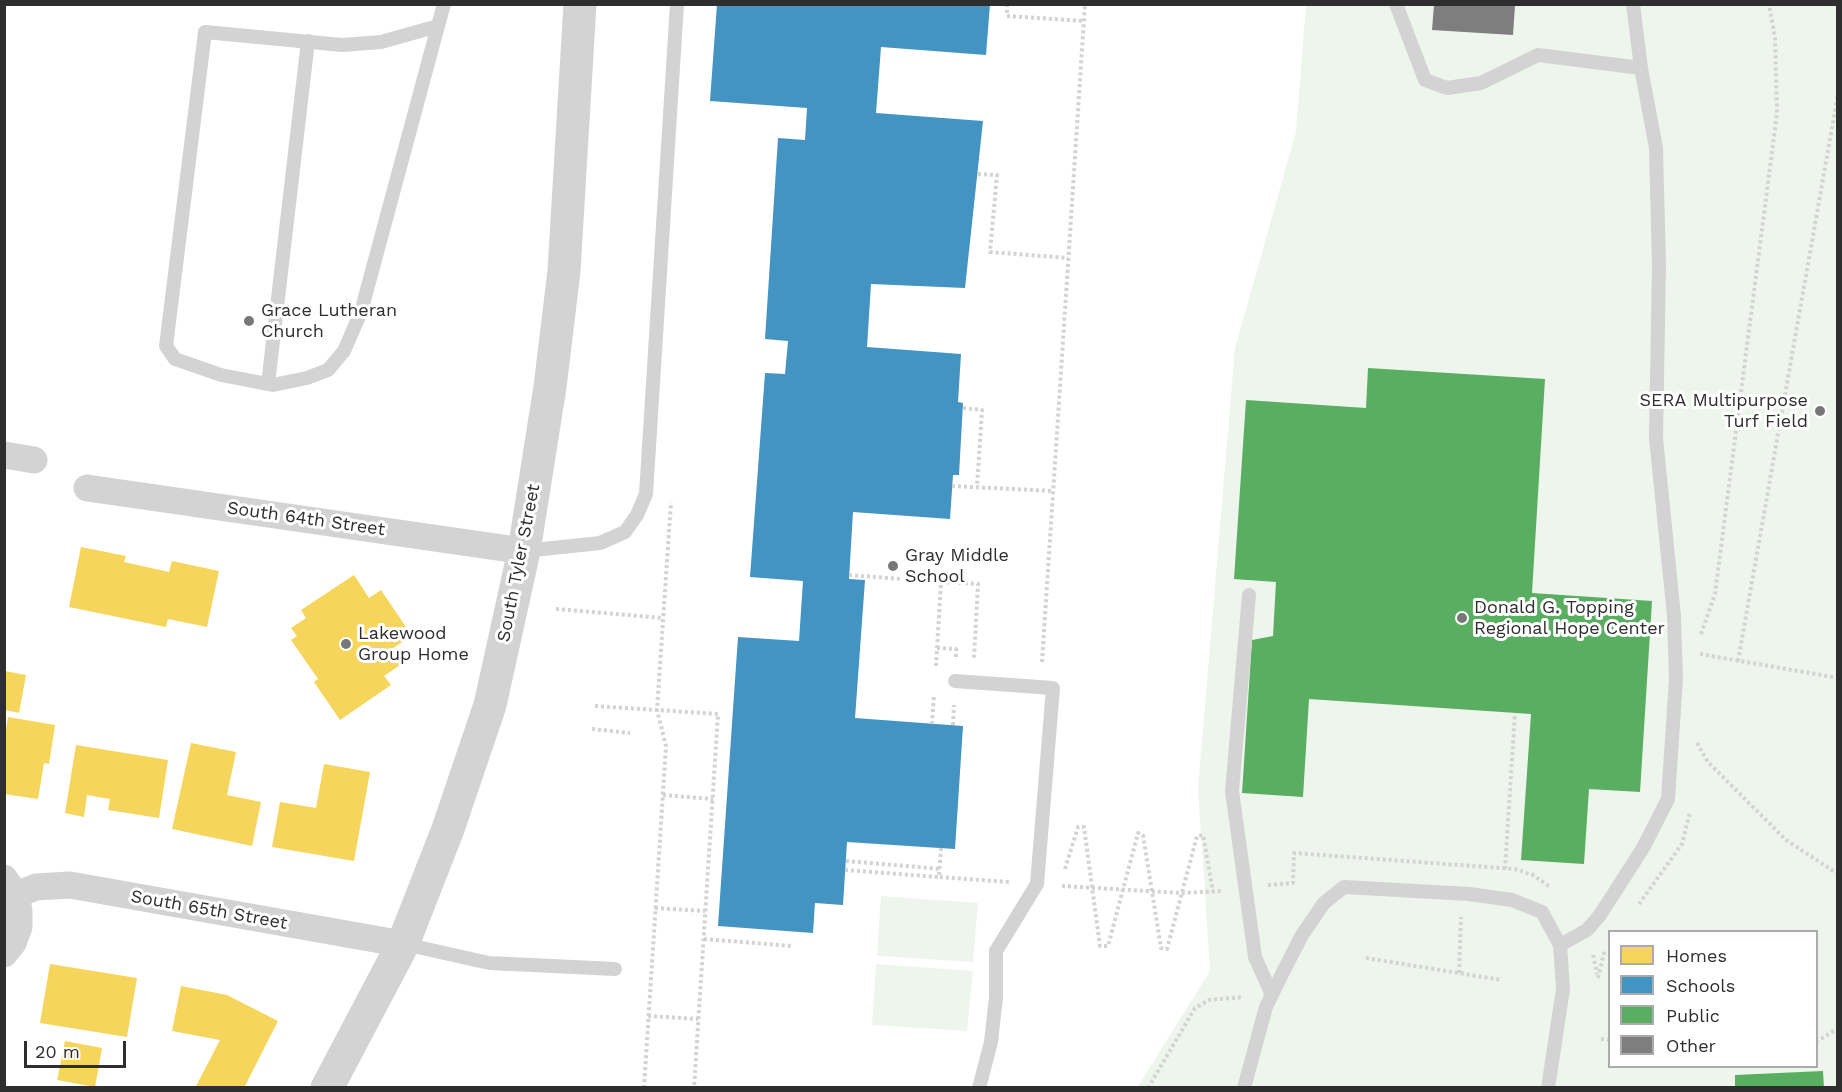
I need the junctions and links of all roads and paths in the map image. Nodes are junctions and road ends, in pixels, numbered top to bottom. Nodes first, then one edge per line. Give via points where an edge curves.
1 (444, 4) edge
2 (580, 4) edge
3 (677, 4) edge
4 (1007, 4) edge
5 (1085, 4) edge
6 (1396, 4) edge
7 (1633, 4) edge
8 (1769, 4) edge
9 (1084, 21) junction
10 (438, 26) junction
11 (308, 41) junction
12 (1641, 68) junction
13 (1838, 94) edge
14 (978, 174) dead end
15 (1068, 258) junction
16 (268, 384) junction
17 (963, 408) dead end
18 (4, 455) edge
19 (34, 460) dead end
20 (952, 486) dead end
21 (977, 487) junction
22 (87, 488) dead end
23 (1053, 492) junction
24 (524, 551) junction
25 (849, 575) dead end
26 (941, 582) junction
27 (1249, 595) dead end
28 (556, 609) dead end
29 (663, 618) dead end
30 (937, 648) junction
31 (956, 649) dead end
32 (1700, 654) junction
33 (1738, 661) junction
34 (1699, 666) dead end
35 (936, 669) dead end
36 (1838, 678) edge
37 (955, 681) dead end
38 (972, 683) junction
39 (1040, 687) junction
40 (934, 691) dead end
41 (595, 706) dead end
42 (657, 710) junction
43 (953, 713) dead end
44 (1515, 713) dead end
45 (932, 724) dead end
46 (953, 725) dead end
47 (592, 729) dead end
48 (630, 733) dead end
49 (1694, 737) dead end
50 (663, 795) junction
51 (713, 799) junction
52 (941, 848) dead end
53 (846, 861) dead end
54 (940, 868) junction
55 (1505, 869) dead end
56 (845, 870) dead end
57 (1838, 874) edge
58 (939, 877) junction
59 (1037, 884) junction
60 (1060, 886) junction
61 (10, 887) edge
62 (1093, 887) junction
63 (1122, 889) junction
64 (1153, 891) junction
65 (1222, 891) dead end
66 (1181, 892) junction
67 (1212, 892) junction
68 (655, 908) junction
69 (706, 911) junction
70 (1462, 914) dead end
71 (704, 939) junction
72 (403, 944) junction
73 (1608, 944) edge
74 (1560, 945) junction
75 (792, 946) dead end
76 (1592, 950) dead end
77 (4, 954) edge
78 (1366, 958) dead end
79 (615, 969) dead end
80 (1459, 973) junction
81 (1502, 980) dead end
82 (1272, 995) junction
83 (648, 1016) junction
84 (698, 1019) junction
85 (1838, 1028) edge
86 (1601, 1039) dead end
87 (1608, 1040) edge
88 (1818, 1041) edge
89 (327, 1088) edge
90 (644, 1088) edge
91 (694, 1088) edge
92 (979, 1088) edge
93 (1148, 1088) edge
94 (1244, 1088) edge
95 (1548, 1088) edge

1 - 10 lane
2 - 24 street, South Tyler Street via 564,271
3 - 24 lane via 645,494 625,532 600,543
4 - 9 path via 1007,16
5 - 9 path
6 - 12 lane via 1425,80 1447,87 1481,83 1538,55
7 - 12 lane
8 - 32 path via 1775,38 1777,113 1716,594 1702,627
9 - 15 path
10 - 11 lane via 381,42 342,45
10 - 16 lane via 361,312 344,351 328,370 307,378
11 - 16 lane
11 - 16 lane via 205,32 166,346 175,359 221,375
12 - 74 lane via 1656,148 1656,438 1674,616 1676,679 1668,799 1643,848 1600,915 1587,930
13 - 33 path
14 - 15 path via 996,176 990,252
15 - 23 path
17 - 21 path via 982,410
18 - 19 street
20 - 21 path
21 - 23 path
22 - 24 street, South 64th Street
23 - 39 path
24 - 72 street, South Tyler Street via 490,705
25 - 26 path
26 - 30 path
26 - 38 path via 978,584
27 - 82 lane via 1232,791 1255,957
28 - 29 path
30 - 31 path
30 - 35 path
32 - 33 path
32 - 34 path
33 - 36 path
37 - 38 lane
38 - 39 lane
39 - 59 lane via 1053,688
40 - 45 path
41 - 42 path
42 - 50 path via 666,746
42 - 51 path via 718,714
43 - 46 path
44 - 55 path
47 - 48 path
49 - 57 path via 1708,762 1786,840
50 - 51 path
50 - 68 path
51 - 69 path
52 - 54 path
53 - 54 path
54 - 58 path
56 - 58 path
58 - 59 path
59 - 60 path
59 - 92 lane via 996,951 991,1042
60 - 62 path
60 - 62 path via 1078,827 1084,827
61 - 72 street, South 65th Street via 70,885
61 - 77 street, South 65th Street via 20,911 19,927 14,943
62 - 63 path
62 - 63 path via 1100,946 1108,946
63 - 64 path
63 - 64 path via 1138,833 1143,835
64 - 66 path
64 - 66 path via 1161,948 1167,949
65 - 67 path
66 - 67 path
66 - 67 path via 1197,836 1203,836
68 - 69 path
68 - 83 path
69 - 71 path
70 - 80 path
71 - 75 path
71 - 84 path
72 - 79 lane via 489,963
72 - 89 street, South Tyler Street
73 - 76 path via 1598,978
74 - 82 lane via 1542,912 1512,900 1344,887 1324,903 1302,935
74 - 95 lane via 1563,989
78 - 80 path
80 - 81 path
82 - 93 path via 1209,1000 1195,1008
82 - 94 lane
83 - 84 path
83 - 90 path
84 - 91 path
85 - 88 path
86 - 87 path

